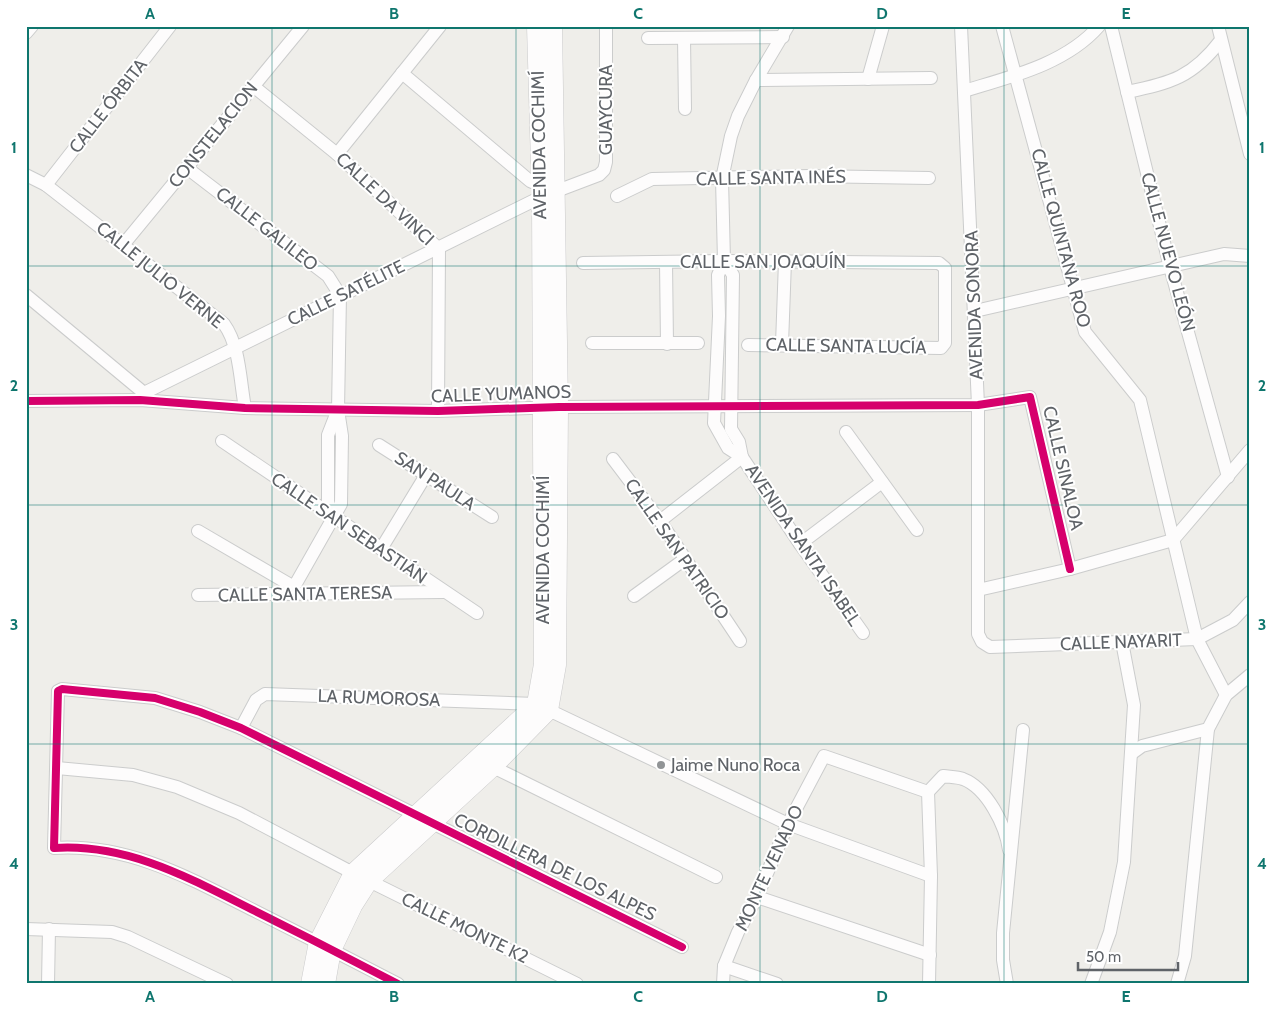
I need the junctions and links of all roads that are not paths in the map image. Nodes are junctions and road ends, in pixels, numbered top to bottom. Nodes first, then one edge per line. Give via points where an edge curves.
1 (32, 26) edge
2 (170, 26) edge
3 (303, 26) edge
4 (440, 26) edge
5 (536, 26) edge
6 (553, 26) edge
7 (606, 26) edge
8 (883, 26) edge
9 (961, 26) edge
10 (1002, 26) edge
11 (1099, 26) edge
12 (1111, 26) edge
13 (1218, 26) edge
14 (785, 32) edge
15 (26, 33) edge
16 (648, 38) dead end
17 (684, 38) junction
18 (1221, 40) junction
19 (402, 73) junction
20 (1016, 76) junction
21 (931, 78) dead end
22 (868, 79) junction
23 (756, 80) junction
24 (253, 86) junction
25 (964, 91) junction
26 (1127, 92) junction
27 (685, 110) dead end
28 (337, 154) junction
29 (1250, 154) edge
30 (188, 168) junction
31 (26, 175) edge
32 (929, 178) dead end
33 (722, 179) junction
34 (46, 185) junction
35 (546, 192) junction
36 (617, 196) dead end
37 (123, 245) junction
38 (439, 249) junction
39 (1250, 256) edge
40 (724, 261) junction
41 (785, 261) junction
42 (666, 262) junction
43 (583, 263) dead end
44 (1170, 267) junction
45 (1075, 290) junction
46 (340, 295) junction
47 (26, 296) edge
48 (975, 311) junction
49 (719, 316) junction
50 (732, 316) junction
51 (592, 343) dead end
52 (698, 343) dead end
53 (666, 344) junction
54 (782, 344) junction
55 (748, 345) dead end
56 (944, 346) joint
57 (234, 349) junction
58 (142, 397) junction
59 (26, 401) edge
60 (978, 405) junction
61 (730, 406) junction
62 (551, 407) junction
63 (714, 407) junction
64 (245, 408) junction
65 (338, 410) junction
66 (438, 412) junction
67 (846, 432) dead end
68 (222, 441) dead end
69 (379, 445) dead end
70 (1250, 450) edge
71 (742, 457) junction
72 (612, 459) dead end
73 (426, 475) junction
74 (1228, 477) junction
75 (882, 482) junction
76 (333, 517) junction
77 (492, 517) dead end
78 (660, 521) junction
79 (917, 530) dead end
80 (198, 531) dead end
81 (1173, 540) junction
82 (800, 544) junction
83 (381, 549) junction
84 (685, 559) junction
85 (1070, 569) junction
86 (978, 590) junction
87 (292, 591) junction
88 (442, 592) junction
89 (198, 595) dead end
90 (634, 596) dead end
91 (1250, 602) edge
92 (477, 613) dead end
93 (863, 633) dead end
94 (1197, 639) junction
95 (740, 641) dead end
96 (982, 642) joint
97 (1122, 642) junction
98 (1250, 675) edge
99 (1226, 694) junction
100 (542, 707) junction
101 (241, 728) junction
102 (1208, 728) junction
103 (1023, 730) dead end
104 (1131, 754) junction
105 (492, 767) junction
106 (56, 768) junction
107 (928, 792) junction
108 (423, 819) junction
109 (788, 824) junction
110 (1011, 864) junction
111 (353, 873) junction
112 (931, 876) junction
113 (716, 877) dead end
114 (369, 881) junction
115 (757, 897) junction
116 (26, 929) edge
117 (49, 929) junction
118 (325, 946) junction
119 (682, 947) dead end
120 (930, 955) junction
121 (724, 966) junction
122 (48, 984) edge
123 (227, 984) edge
124 (310, 984) edge
125 (326, 984) edge
126 (398, 984) edge
127 (577, 984) edge
128 (723, 984) edge
129 (777, 984) edge
130 (928, 984) edge
131 (1007, 984) edge
132 (1091, 984) edge
133 (1177, 984) edge

1 - 15 street
2 - 34 street, CALLE ÓRBITA
3 - 24 street, CONSTELACION
4 - 19 street
5 - 35 street, AVENIDA COCHIMÍ
6 - 35 street, AVENIDA COCHIMÍ
7 - 35 street, GUAYCURA via 604,170 599,175
8 - 22 street
9 - 25 street, AVENIDA SONORA
10 - 20 street, CALLE QUINTANA ROO
11 - 20 street via 1072,50
12 - 26 street, CALLE NUEVO LEÓN
13 - 18 street
14 - 17 street
14 - 23 street, AVENIDA SANTA ISABEL
16 - 17 street
17 - 27 street
18 - 26 street via 1209,57 1178,80
18 - 29 street
19 - 28 street
19 - 35 street
20 - 25 street
20 - 45 street, CALLE QUINTANA ROO
21 - 22 street
22 - 23 street
23 - 33 street, AVENIDA SANTA ISABEL via 731,136
24 - 28 street, CALLE DA VINCI
24 - 30 street, CONSTELACION
25 - 48 street, AVENIDA SONORA
26 - 44 street, CALLE NUEVO LEÓN
28 - 38 street, CALLE DA VINCI
30 - 37 street, CONSTELACION
30 - 46 street, CALLE GALILEO via 328,276
31 - 34 street, CALLE JULIO VERNE
32 - 33 street, CALLE SANTA INÉS via 810,176
33 - 36 street, CALLE SANTA INÉS via 652,179
33 - 40 street, AVENIDA SANTA ISABEL
34 - 37 street, CALLE JULIO VERNE
35 - 38 street, CALLE SATÉLITE
35 - 62 street, AVENIDA COCHIMÍ
37 - 57 street, CALLE JULIO VERNE via 224,324 230,332
38 - 46 street, CALLE SATÉLITE
38 - 66 street, CALLE DA VINCI
39 - 44 street via 1224,254
40 - 41 street, CALLE SAN JOAQUÍN
40 - 42 street, CALLE SAN JOAQUÍN
40 - 49 street, AVENIDA SANTA ISABEL via 718,275
40 - 50 street, AVENIDA SANTA ISABEL via 733,275
41 - 54 street
41 - 56 street, CALLE SAN JOAQUÍN via 943,264
42 - 43 street, CALLE SAN JOAQUÍN
42 - 53 street
44 - 45 street
44 - 74 street, CALLE NUEVO LEÓN
45 - 48 street
45 - 81 street, CALLE QUINTANA ROO via 1085,332 1140,400
46 - 57 street, CALLE SATÉLITE
46 - 65 street
47 - 58 street
48 - 60 street, AVENIDA SONORA
49 - 50 street
49 - 63 street, AVENIDA SANTA ISABEL
50 - 61 street, AVENIDA SANTA ISABEL
51 - 53 street
52 - 53 street
54 - 55 street, CALLE SANTA LUCÍA
54 - 56 street, CALLE SANTA LUCÍA
57 - 58 street, CALLE SATÉLITE
57 - 64 street, CALLE JULIO VERNE
58 - 59 street, CALLE YUMANOS
58 - 64 street, CALLE YUMANOS
60 - 61 street, CALLE YUMANOS
60 - 85 street, CALLE SINALOA via 1025,396 1033,401
60 - 86 street, AVENIDA SONORA
61 - 63 street, CALLE YUMANOS
61 - 71 street, AVENIDA SANTA ISABEL via 731,429 739,442
62 - 63 street, CALLE YUMANOS
62 - 66 street, CALLE YUMANOS
62 - 100 street, AVENIDA COCHIMÍ via 557,664
63 - 71 street, AVENIDA SANTA ISABEL via 718,433 728,448
64 - 65 street, CALLE YUMANOS
65 - 66 street, CALLE YUMANOS
65 - 76 street via 328,434 328,502
67 - 75 street
68 - 76 street, CALLE SAN SEBASTIÁN
69 - 73 street, SAN PAULA
70 - 74 street
71 - 78 street
71 - 82 street, AVENIDA SANTA ISABEL
72 - 78 street, CALLE SAN PATRICIO
73 - 77 street, SAN PAULA
73 - 83 street
74 - 81 street
75 - 79 street
75 - 82 street
76 - 83 street, CALLE SAN SEBASTIÁN
76 - 87 street
78 - 84 street, CALLE SAN PATRICIO
80 - 87 street
81 - 85 street
81 - 94 street, CALLE QUINTANA ROO
82 - 93 street, AVENIDA SANTA ISABEL
83 - 88 street, CALLE SAN SEBASTIÁN
84 - 90 street
84 - 95 street, CALLE SAN PATRICIO
85 - 86 street
86 - 96 street, AVENIDA SONORA via 978,634
87 - 88 street, CALLE SANTA TERESA
87 - 89 street, CALLE SANTA TERESA
88 - 92 street, CALLE SAN SEBASTIÁN
91 - 94 street via 1233,620
94 - 97 street, CALLE NAYARIT
94 - 99 street, CALLE NAYARIT
96 - 97 street, CALLE NAYARIT via 990,647
97 - 104 street via 1134,705
98 - 99 street
99 - 102 street
100 - 101 street, LA RUMOROSA via 265,694 256,700
100 - 105 street
100 - 108 street
100 - 109 street
101 - 106 street, CORDILLERA DE LOS ALPES via 155,698 62,689 58,691
101 - 108 street, CORDILLERA DE LOS ALPES
102 - 104 street via 1142,746
102 - 133 street via 1185,956
103 - 110 street
104 - 132 street via 1124,862 1110,932
105 - 108 street
105 - 113 street
106 - 111 street, CALLE MONTE K2 via 133,775 177,787 239,812
106 - 118 street via 54,848 70,846 119,853 171,869
107 - 109 street, MONTE VENADO via 824,756
107 - 110 street via 943,776 963,779 982,792 1002,826 1009,844
107 - 112 street
108 - 111 street
108 - 114 street
108 - 119 street, CORDILLERA DE LOS ALPES
109 - 112 street
109 - 115 street, MONTE VENADO
110 - 131 street via 1003,960
111 - 114 street, CALLE MONTE K2
111 - 118 street
112 - 120 street
114 - 118 street
114 - 127 street, CALLE MONTE K2
115 - 120 street
115 - 121 street, MONTE VENADO
116 - 117 street
117 - 122 street
117 - 123 street via 112,932
118 - 124 street
118 - 125 street
118 - 126 street
120 - 130 street
121 - 128 street, MONTE VENADO
121 - 129 street

